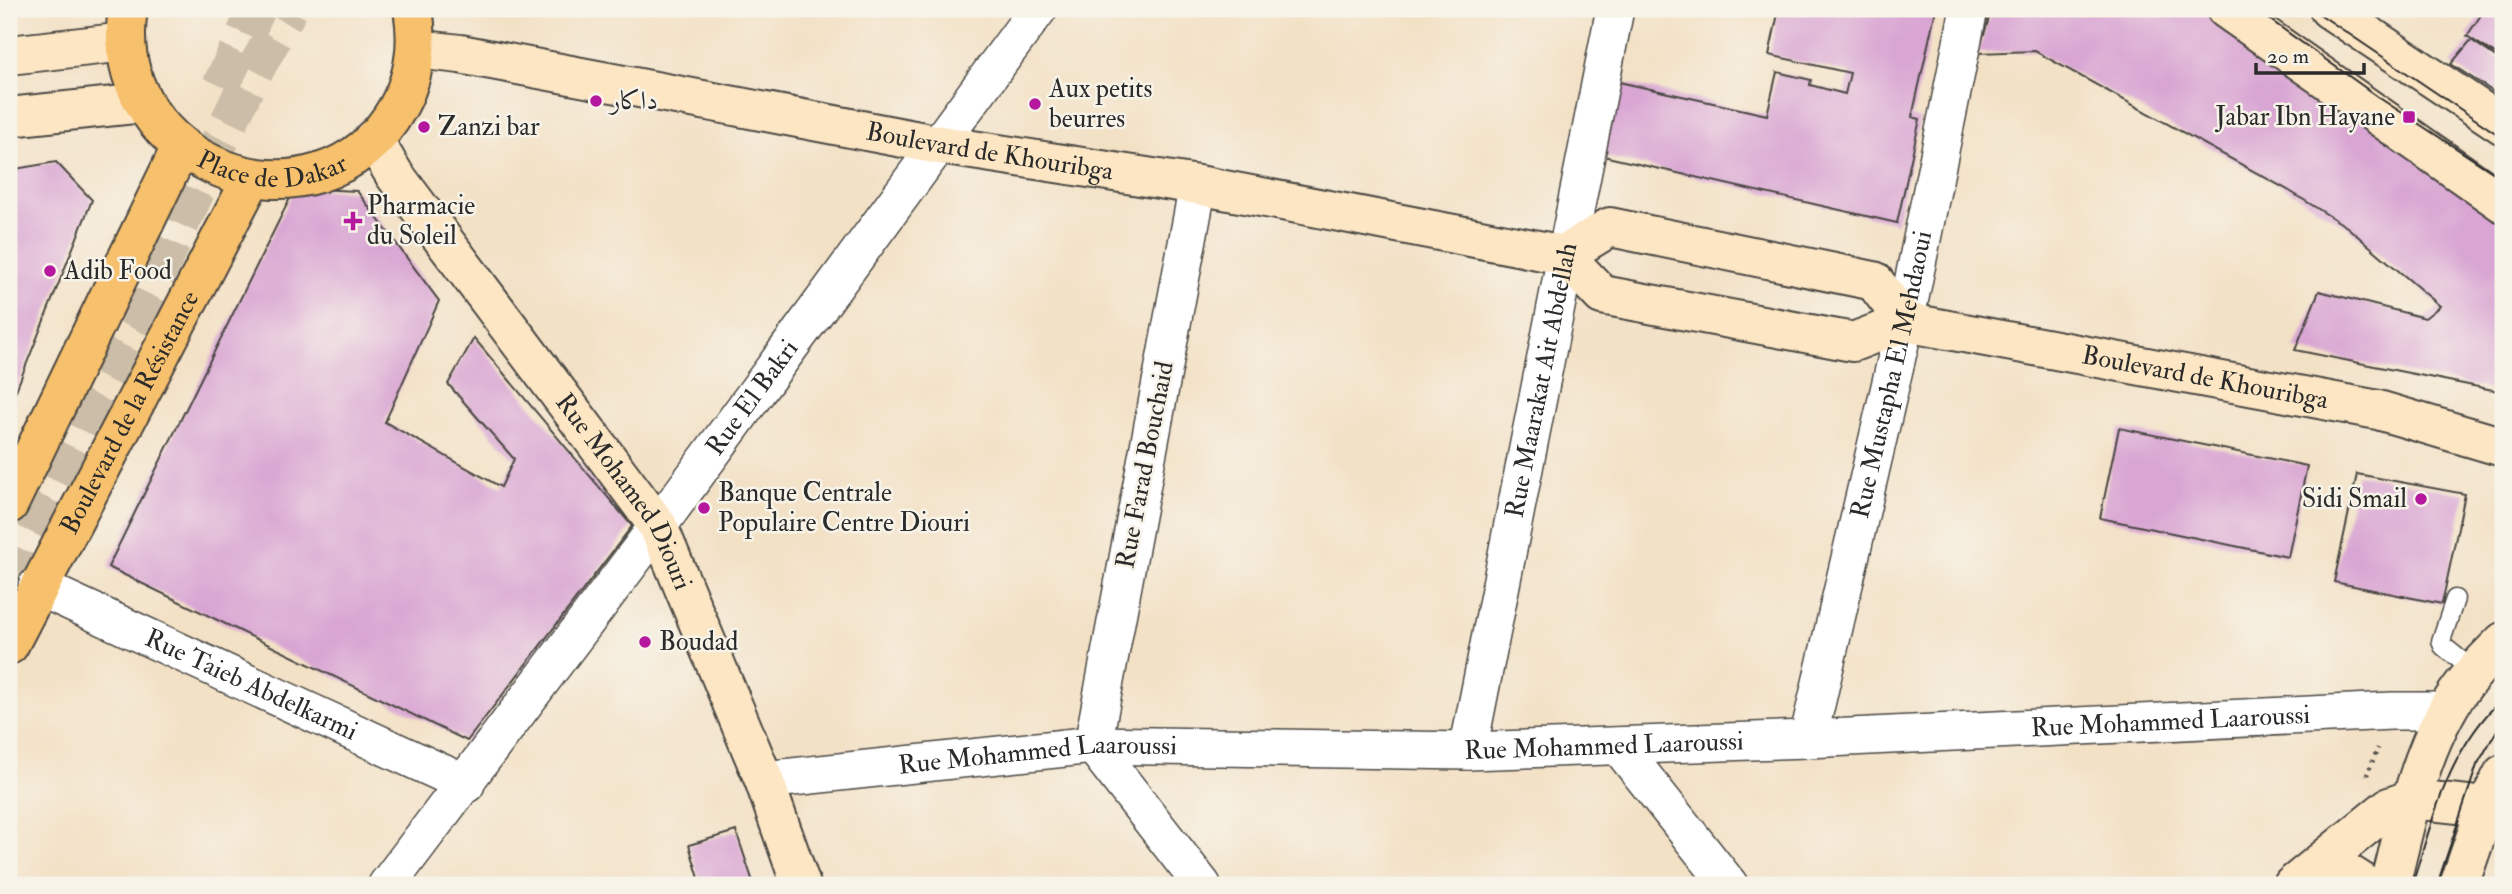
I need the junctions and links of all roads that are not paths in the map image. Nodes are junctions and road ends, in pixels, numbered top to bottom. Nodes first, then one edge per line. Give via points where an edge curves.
1 (413, 9) edge
2 (1038, 9) edge
3 (1615, 9) edge
4 (1969, 9) edge
5 (2226, 9) edge
6 (2329, 9) edge
7 (127, 25) edge
8 (416, 49) junction
9 (9, 55) edge
10 (144, 103) junction
11 (9, 117) edge
12 (2503, 125) edge
13 (373, 139) junction
14 (940, 145) junction
15 (181, 147) junction
16 (252, 178) junction
17 (1198, 186) junction
18 (2503, 202) edge
19 (1564, 256) junction
20 (1905, 322) junction
21 (2503, 447) edge
22 (9, 504) edge
23 (658, 526) junction
24 (37, 586) junction
25 (2455, 599) dead end
26 (2503, 642) edge
27 (9, 645) edge
28 (2474, 671) junction
29 (2446, 711) junction
30 (1808, 739) junction
31 (1093, 745) junction
32 (1619, 746) junction
33 (1468, 751) junction
34 (764, 780) junction
35 (466, 784) junction
36 (2497, 798) edge
37 (2412, 799) junction
38 (2308, 874) edge
39 (387, 885) edge
40 (802, 885) edge
41 (1202, 885) edge
42 (1729, 885) edge
43 (2366, 885) edge
44 (2390, 885) edge
45 (2459, 885) edge

1 - 8 main road, Place de Dakar
2 - 14 street, Rue El Bakri
3 - 19 street, Rue Maarakat Ait Abdellah
4 - 20 street, Rue Mustapha El Mehdaoui
5 - 18 main road
6 - 12 main road
7 - 9 main road
7 - 10 main road, Place de Dakar via 130,67
8 - 13 main road, Place de Dakar via 402,98
8 - 14 main road, Boulevard de Khouribga
10 - 11 main road
10 - 15 main road, Place de Dakar
13 - 16 main road, Place de Dakar via 337,164 310,175
13 - 23 main road, Rue Mohamed Diouri via 394,174
14 - 17 main road, Boulevard de Khouribga
14 - 23 street, Rue El Bakri
15 - 16 main road, Place de Dakar via 214,166
15 - 22 main road
16 - 24 main road, Boulevard de la Résistance
17 - 19 main road, Boulevard de Khouribga
17 - 31 street, Rue Farad Bouchaid
19 - 20 main road via 1602,295 1616,298 1853,342
19 - 20 main road via 1609,227 1874,281
19 - 33 street, Rue Maarakat Ait Abdellah
20 - 21 main road, Boulevard de Khouribga via 2378,410
20 - 30 street, Rue Mustapha El Mehdaoui
23 - 34 main road, Rue Mohamed Diouri
23 - 35 street, Rue El Bakri
24 - 27 main road, Boulevard de la Résistance
24 - 35 street, Rue Taieb Abdelkarmi
25 - 28 lane via 2442,646
26 - 28 main road
28 - 29 main road
29 - 30 street, Rue Mohammed Laaroussi
29 - 37 main road
30 - 32 street, Rue Mohammed Laaroussi
31 - 33 street, Rue Mohammed Laaroussi
31 - 34 street, Rue Mohammed Laaroussi
31 - 41 street
32 - 33 street, Rue Mohammed Laaroussi
32 - 42 street
34 - 40 main road, Rue Mohamed Diouri
35 - 39 street, Rue El Bakri
36 - 37 main road
36 - 45 main road
37 - 38 main road via 2389,807
37 - 44 main road
38 - 43 main road via 2342,869

